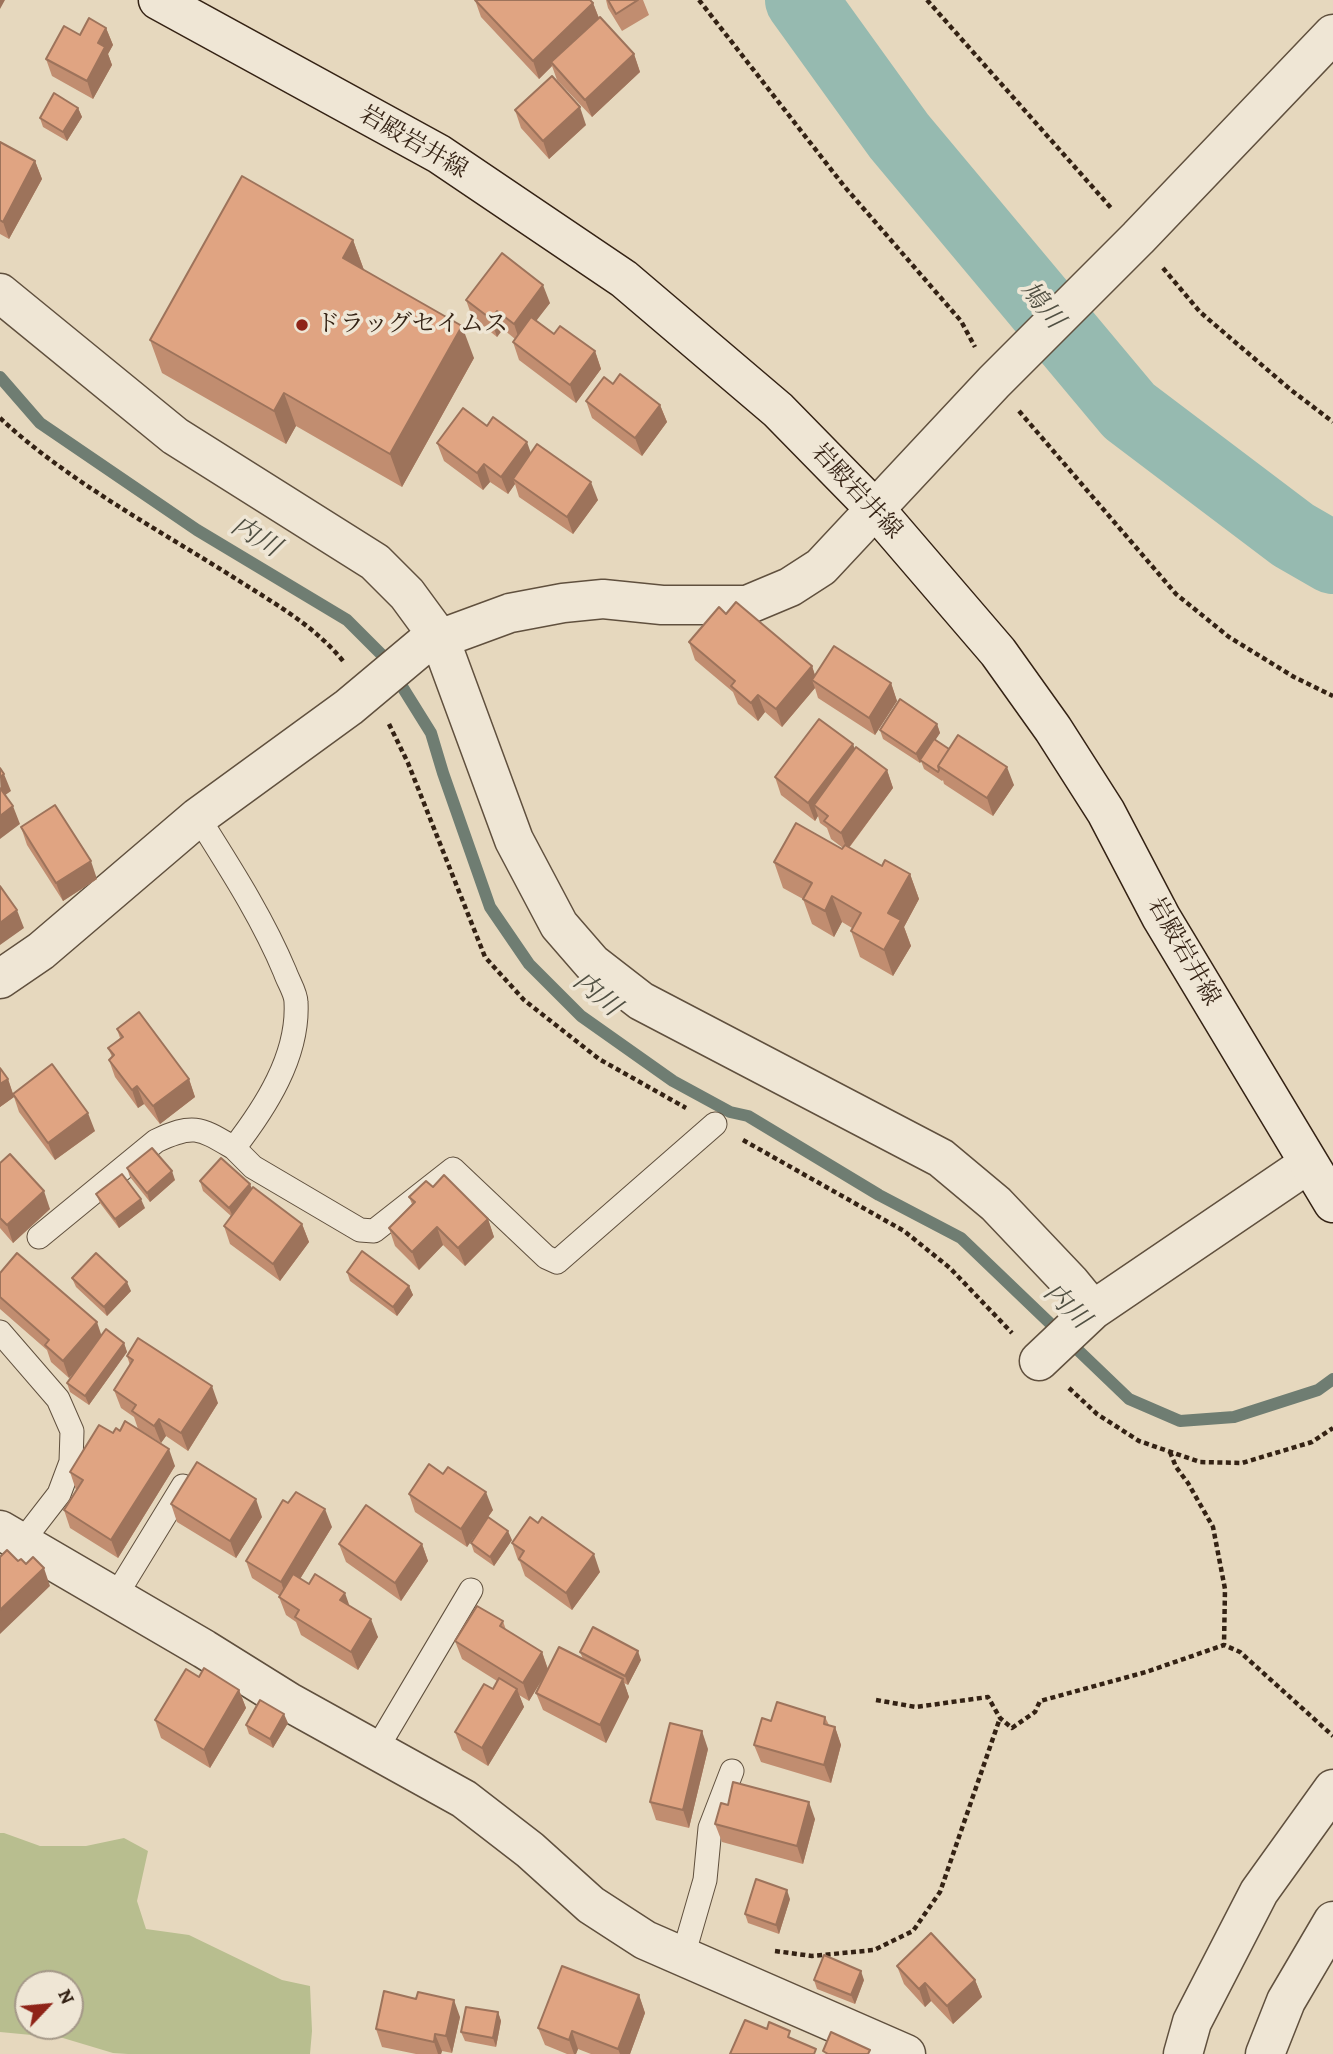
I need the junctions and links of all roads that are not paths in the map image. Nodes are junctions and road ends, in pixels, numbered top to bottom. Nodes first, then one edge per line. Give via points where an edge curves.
1 (158, 0) edge
2 (1333, 34) edge
3 (0, 293) edge
4 (876, 510) junction
5 (432, 642) junction
6 (198, 817) junction
7 (0, 979) edge
8 (715, 1124) dead end
9 (234, 1148) junction
10 (1308, 1164) junction
11 (1333, 1203) edge
12 (38, 1237) dead end
13 (1093, 1310) junction
14 (0, 1332) edge
15 (1040, 1361) dead end
16 (183, 1486) edge
17 (11, 1536) edge
18 (471, 1590) dead end
19 (115, 1597) junction
20 (376, 1750) junction
21 (732, 1771) dead end
22 (1333, 1789) edge
23 (1333, 1921) edge
24 (683, 1956) junction
25 (1187, 2038) edge
26 (906, 2054) edge
27 (1265, 2054) edge

1 - 4 street, 岩殿岩井線 via 439,154 624,279 778,410
2 - 4 street via 994,382
3 - 5 street via 175,436 375,562 407,594
4 - 5 street via 821,567 790,587 747,605 662,605 603,599 563,603 510,613
4 - 10 street, 岩殿岩井線 via 998,652 1054,729
5 - 6 street
5 - 13 street via 514,840 559,925 592,963 641,1001 941,1158 996,1204
6 - 7 street via 41,951
6 - 9 lane via 270,937 296,1000 292,1043 280,1074 257,1118
8 - 9 lane via 557,1262 546,1257 453,1169 373,1231 360,1230 253,1167
9 - 12 lane via 203,1130 177,1131 156,1140
10 - 11 street, 岩殿岩井線
10 - 13 street
13 - 15 street
14 - 17 lane via 58,1399 72,1430 71,1462 59,1494
16 - 19 lane
17 - 19 street
18 - 20 lane
19 - 20 street
20 - 24 street via 464,1799 591,1905 645,1940
21 - 24 lane via 710,1828 705,1880
22 - 25 street via 1259,1892
23 - 27 street via 1286,2001
24 - 26 street

